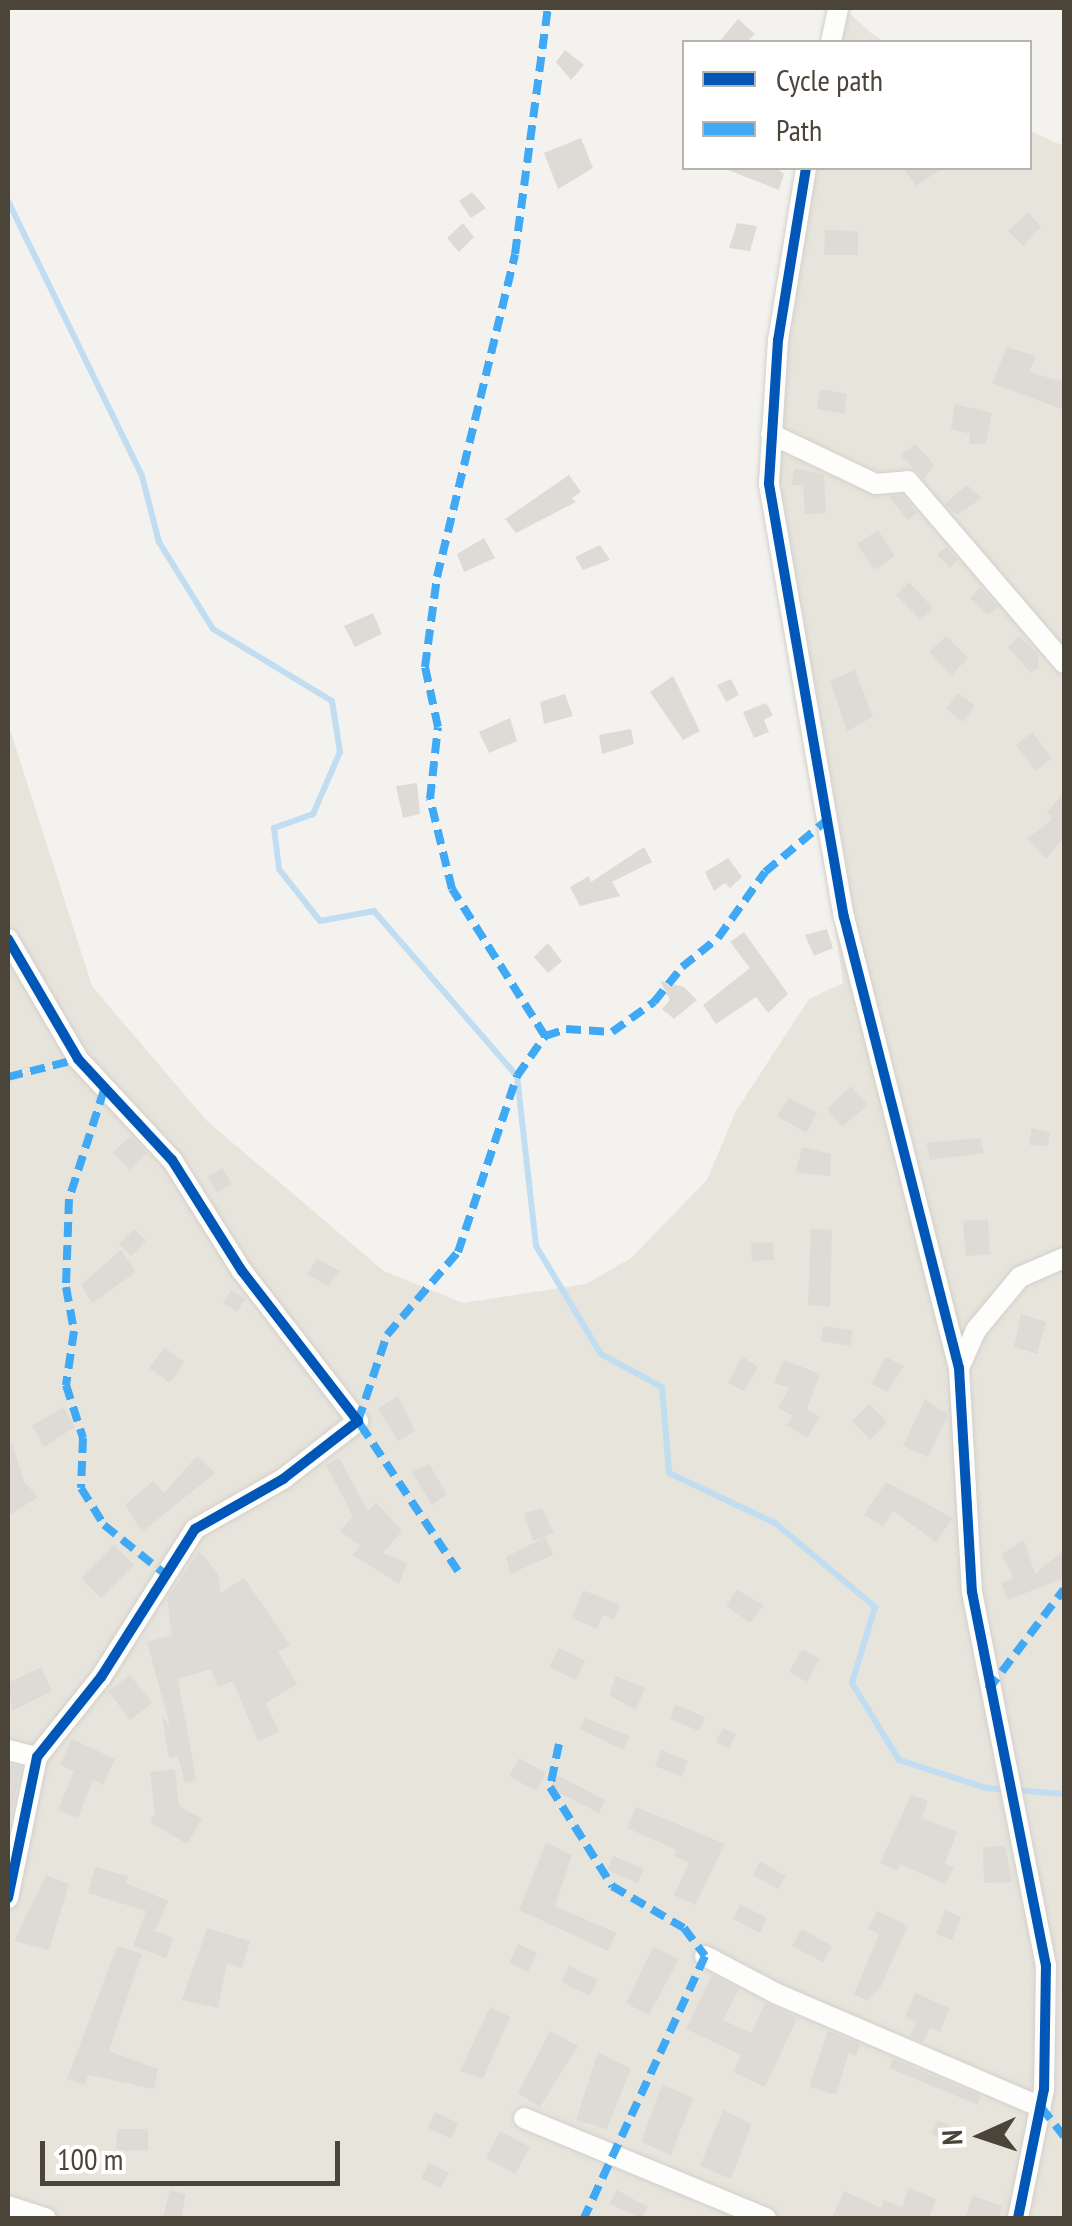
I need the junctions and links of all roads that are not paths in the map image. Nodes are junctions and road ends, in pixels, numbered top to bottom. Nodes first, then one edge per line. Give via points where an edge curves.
1 (838, 8) edge
2 (831, 40) edge
3 (806, 170) edge
4 (771, 434) junction
5 (1064, 663) edge
6 (8, 940) edge
7 (1064, 1258) edge
8 (959, 1368) junction
9 (8, 1750) edge
10 (37, 1757) junction
11 (8, 1898) edge
12 (704, 1956) dead end
13 (1042, 2106) junction
14 (524, 2118) dead end
15 (8, 2206) edge
16 (46, 2218) edge
17 (766, 2218) edge
18 (1018, 2218) edge

1 - 2 street
3 - 4 street via 778,340
4 - 5 street via 876,484 908,481
4 - 8 street via 769,484 779,555 844,916
6 - 10 street via 78,1059 172,1160 242,1271 358,1421 282,1478 195,1528 101,1676
7 - 8 street via 1020,1277 976,1330
8 - 13 street via 972,1592 993,1724 1046,1964
9 - 10 street
10 - 11 street
12 - 13 street via 777,1994
13 - 18 street
14 - 17 street
15 - 16 street

